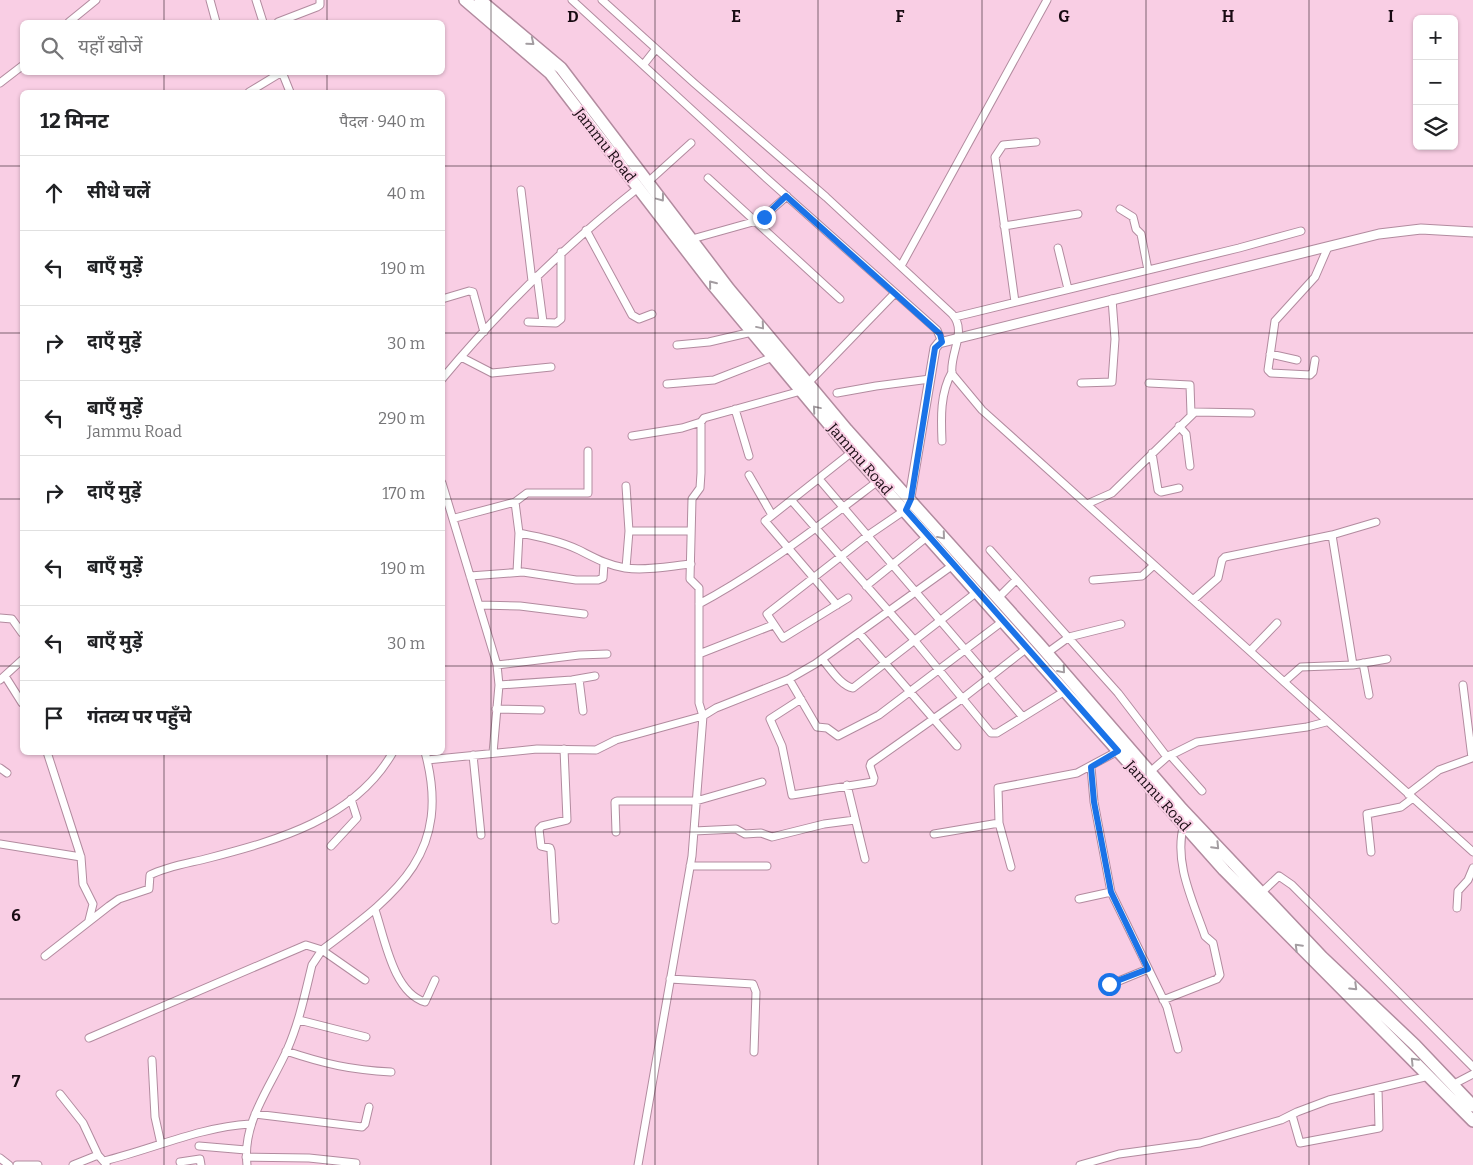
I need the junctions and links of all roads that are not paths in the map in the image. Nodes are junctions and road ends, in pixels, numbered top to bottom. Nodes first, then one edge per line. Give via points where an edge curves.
1 (96, 0) edge
2 (210, 0) edge
3 (256, 0) edge
4 (320, 0) edge
5 (465, 0) edge
6 (480, 0) edge
7 (572, 0) edge
8 (602, 0) edge
9 (1047, 0) edge
10 (71, 20) edge
11 (215, 20) edge
12 (262, 20) edge
13 (283, 20) edge
14 (654, 52) junction
15 (644, 63) junction
16 (20, 68) edge
17 (277, 75) edge
18 (283, 75) edge
19 (0, 83) edge
20 (252, 90) edge
21 (289, 90) edge
22 (1036, 142) dead end
23 (691, 144) dead end
24 (708, 178) dead end
25 (648, 181) junction
26 (638, 188) junction
27 (521, 190) dead end
28 (786, 196) junction
29 (1120, 209) dead end
30 (1078, 214) dead end
31 (755, 221) junction
32 (1004, 226) junction
33 (586, 230) junction
34 (1301, 230) dead end
35 (1473, 232) edge
36 (692, 238) junction
37 (1328, 246) junction
38 (1058, 248) dead end
39 (561, 252) junction
40 (901, 266) junction
41 (1148, 270) junction
42 (535, 278) junction
43 (1068, 289) junction
44 (895, 293) junction
45 (445, 298) edge
46 (840, 299) dead end
47 (1112, 299) junction
48 (1015, 302) junction
49 (652, 314) dead end
50 (956, 318) junction
51 (528, 322) dead end
52 (543, 322) junction
53 (484, 332) junction
54 (752, 332) junction
55 (950, 338) junction
56 (676, 345) dead end
57 (1270, 354) junction
58 (461, 357) junction
59 (773, 357) junction
60 (1297, 360) dead end
61 (1315, 360) dead end
62 (551, 368) dead end
63 (952, 372) junction
64 (445, 376) edge
65 (930, 379) junction
66 (1081, 383) dead end
67 (1149, 383) dead end
68 (667, 384) dead end
69 (805, 387) junction
70 (837, 393) dead end
71 (735, 409) junction
72 (1251, 412) dead end
73 (1192, 414) junction
74 (701, 422) junction
75 (1180, 426) junction
76 (632, 436) dead end
77 (942, 441) dead end
78 (588, 451) dead end
79 (852, 452) junction
80 (1152, 453) junction
81 (748, 456) dead end
82 (1190, 466) dead end
83 (748, 475) dead end
84 (819, 479) junction
85 (878, 481) junction
86 (626, 486) dead end
87 (1179, 488) dead end
88 (445, 492) edge
89 (911, 499) junction
90 (792, 501) junction
91 (515, 502) junction
92 (1088, 504) junction
93 (843, 508) junction
94 (906, 510) junction
95 (772, 515) junction
96 (454, 518) junction
97 (1376, 522) dead end
98 (816, 528) junction
99 (629, 531) junction
100 (691, 531) junction
101 (519, 533) junction
102 (1332, 535) junction
103 (867, 536) junction
104 (928, 536) junction
105 (788, 550) junction
106 (990, 550) dead end
107 (840, 557) junction
108 (604, 563) junction
109 (691, 564) junction
110 (892, 564) junction
111 (1154, 564) junction
112 (954, 565) junction
113 (626, 568) junction
114 (517, 572) junction
115 (470, 576) junction
116 (813, 578) junction
117 (1093, 580) dead end
118 (1015, 581) junction
119 (866, 586) junction
120 (916, 592) junction
121 (977, 592) junction
122 (848, 598) dead end
123 (997, 599) junction
124 (1193, 600) junction
125 (479, 604) junction
126 (699, 604) junction
127 (837, 605) junction
128 (889, 612) junction
129 (584, 614) dead end
130 (0, 618) edge
131 (942, 620) junction
132 (1003, 621) junction
133 (1277, 623) dead end
134 (1121, 624) dead end
135 (773, 625) junction
136 (20, 630) edge
137 (859, 634) junction
138 (915, 641) junction
139 (1063, 641) junction
140 (1027, 648) junction
141 (966, 649) junction
142 (1250, 651) junction
143 (1047, 653) junction
144 (607, 654) dead end
145 (699, 654) junction
146 (822, 659) junction
147 (1387, 659) dead end
148 (20, 662) edge
149 (885, 663) junction
150 (1363, 663) junction
151 (497, 665) junction
152 (1353, 665) junction
153 (939, 669) junction
154 (595, 676) dead end
155 (990, 677) junction
156 (2, 678) edge
157 (579, 679) junction
158 (788, 679) junction
159 (1284, 682) junction
160 (500, 685) junction
161 (1463, 686) dead end
162 (910, 690) junction
163 (1065, 691) junction
164 (1369, 695) dead end
165 (963, 698) junction
166 (800, 699) junction
167 (20, 700) edge
168 (496, 709) junction
169 (541, 710) dead end
170 (583, 711) dead end
171 (703, 716) junction
172 (1022, 716) junction
173 (935, 719) junction
174 (1326, 722) junction
175 (957, 746) dead end
176 (564, 749) junction
177 (1118, 751) junction
178 (493, 753) junction
179 (48, 755) edge
180 (391, 755) edge
181 (426, 755) edge
182 (474, 755) junction
183 (1166, 758) junction
184 (427, 760) junction
185 (1091, 767) junction
186 (0, 768) edge
187 (1150, 772) junction
188 (7, 773) dead end
189 (762, 782) dead end
190 (846, 785) junction
191 (1202, 791) dead end
192 (1411, 796) junction
193 (351, 798) junction
194 (696, 800) junction
195 (855, 820) junction
196 (999, 823) junction
197 (1184, 824) junction
198 (694, 831) junction
199 (616, 832) dead end
200 (934, 834) dead end
201 (481, 835) dead end
202 (0, 844) edge
203 (331, 846) dead end
204 (1372, 852) dead end
205 (1473, 852) edge
206 (81, 857) junction
207 (865, 859) dead end
208 (690, 866) junction
209 (767, 866) dead end
210 (1011, 867) dead end
211 (1473, 868) edge
212 (1269, 885) junction
213 (1111, 892) junction
214 (1079, 900) dead end
215 (1457, 908) dead end
216 (375, 910) junction
217 (89, 920) junction
218 (555, 920) dead end
219 (322, 950) junction
220 (45, 956) dead end
221 (1148, 969) junction
222 (670, 979) junction
223 (365, 980) dead end
224 (434, 980) dead end
225 (1109, 984) dead end
226 (1163, 1000) junction
227 (299, 1020) junction
228 (366, 1037) dead end
229 (88, 1038) dead end
230 (1178, 1049) dead end
231 (286, 1051) junction
232 (754, 1052) dead end
233 (152, 1060) dead end
234 (1473, 1067) edge
235 (392, 1072) dead end
236 (1473, 1074) edge
237 (1430, 1076) junction
238 (1452, 1085) junction
239 (1378, 1088) junction
240 (60, 1094) dead end
241 (1473, 1106) edge
242 (369, 1107) dead end
243 (255, 1114) junction
244 (1292, 1115) junction
245 (1473, 1120) edge
246 (250, 1124) junction
247 (161, 1144) junction
248 (199, 1146) dead end
249 (246, 1157) edge
250 (0, 1158) edge
251 (103, 1160) edge
252 (180, 1162) dead end
253 (356, 1163) dead end
254 (9, 1165) edge
255 (17, 1165) edge
256 (29, 1165) edge
257 (38, 1165) edge
258 (73, 1165) edge
259 (202, 1165) edge
260 (638, 1165) edge
261 (1080, 1165) edge

1 - 10 street
2 - 11 street
3 - 12 street
4 - 13 street via 318,6
5 - 26 main road, Jammu Road via 550,73
6 -> 25 main road via 561,68
7 - 15 street
8 - 14 street
9 - 40 street
14 - 15 street
14 - 40 street via 826,197
15 - 28 street
16 - 19 street
17 - 20 street
18 - 21 street
22 - 32 street via 1003,145 996,154
23 - 25 street
24 - 31 street
25 -> 36 main road
26 - 33 street
54 -> 26 main road, Jammu Road
27 - 42 street
28 - 31 street via 764,217
28 - 44 street
29 - 41 street via 1133,217 1141,234
30 - 32 street
31 - 36 street
31 - 46 street
32 - 48 street
33 - 39 street
33 - 49 street via 632,316 638,319
34 - 41 street
35 - 37 street via 1412,230
36 -> 69 main road
37 - 47 street
37 - 57 street via 1315,277 1275,321
38 - 43 street
39 - 42 street
39 - 52 street via 560,319
40 - 50 street
41 - 43 street
42 - 52 street
42 - 53 street
43 - 48 street
44 - 55 street
44 - 69 street
45 - 53 street via 473,292
47 - 55 street
47 - 66 street via 1115,339 1112,382
48 - 50 street
50 - 55 street
51 - 52 street
53 - 58 street
54 - 56 street via 709,342
54 - 59 main road, Jammu Road
55 - 63 street
55 - 65 street via 935,348
57 - 60 street
57 - 61 street via 1268,369 1271,373 1311,375
58 - 62 street via 492,373
58 - 64 street
59 - 68 street via 714,380
59 - 69 main road, Jammu Road
63 - 77 street via 942,406
63 - 92 street via 982,410
65 - 70 street
65 - 89 street
67 - 73 street via 1190,385
69 - 71 street
79 -> 69 main road, Jammu Road
69 - 89 main road
71 - 74 street via 704,418
71 - 81 street
72 - 73 street via 1197,411
73 - 75 street
74 - 76 street
74 - 100 street via 700,488 692,499
75 - 80 street
75 - 82 street via 1186,434
78 - 91 street via 588,493 527,493
79 - 84 street
79 - 85 main road, Jammu Road
80 - 87 street via 1158,490
80 - 92 street via 1112,493
83 - 95 street
84 - 90 street
84 - 93 street
85 - 93 street
85 - 94 main road, Jammu Road
86 - 99 street
88 - 96 street
89 - 94 street
89 -> 123 main road
90 - 95 street
90 - 98 street
91 - 96 street
91 - 101 street
92 - 111 street
93 - 98 street
93 - 103 street
94 - 103 street
94 - 104 main road, Jammu Road
95 - 105 street via 765,522
96 - 115 street
97 - 102 street
98 - 105 street
98 - 107 street
99 - 100 street
99 - 113 street
100 - 109 street
101 - 108 street via 545,538
101 - 114 street
102 - 124 street via 1225,557 1218,578
102 - 152 street
103 - 107 street
103 - 110 street
104 - 110 street
104 - 112 main road, Jammu Road
105 - 116 street
105 - 126 street
106 - 118 street
107 - 116 street
107 - 119 street
108 - 113 street
108 - 114 street via 603,578 598,580
109 - 113 street
109 - 126 street via 690,579 699,586
110 - 119 street
110 - 120 street
111 - 117 street via 1142,576
111 - 124 street
112 - 120 street
112 - 121 main road, Jammu Road
114 - 115 street
115 - 125 street
116 - 127 street
116 - 135 street via 768,612
118 - 123 street
118 - 139 street
119 - 128 street
120 - 128 street
120 - 131 street
121 - 131 street
121 - 132 main road, Jammu Road
122 - 127 street
123 - 143 main road
124 - 142 street
125 - 129 street
125 - 151 street
126 - 145 street
127 - 135 street via 784,637
128 - 137 street
128 - 138 street
130 - 136 street via 12,619
131 - 138 street
131 - 141 street
132 - 140 main road, Jammu Road
132 - 141 street
133 - 142 street
134 - 139 street
135 - 145 street
137 - 146 street
137 - 149 street
138 - 149 street
138 - 153 street
139 - 143 street
139 - 183 street via 1118,693
140 - 155 street
140 - 163 main road, Jammu Road
141 - 153 street
141 - 155 street
142 - 159 street
143 -> 187 main road
144 - 151 street
145 - 171 street via 699,703
146 - 149 street via 851,688
146 - 158 street
147 - 150 street
148 - 156 street
149 - 162 street
150 - 152 street
150 - 164 street
151 - 160 street
152 - 159 street via 1301,667
153 - 162 street
153 - 165 street
154 - 157 street
155 - 165 street
155 - 172 street
156 - 167 street
157 - 160 street
157 - 170 street
158 - 166 street
158 - 171 street
159 - 174 street
160 - 168 street
161 - 192 street via 1472,758 1438,770
162 - 166 street via 873,720 838,736 826,728 817,727
162 - 173 street
163 - 172 street
163 - 177 main road, Jammu Road
165 - 172 street via 993,734
165 - 173 street
166 - 190 street via 770,719 782,746 792,794
168 - 169 street
168 - 178 street
171 - 176 street via 616,740 596,750
171 - 194 street
173 - 175 street
173 - 190 street via 870,763 873,782
174 - 183 street via 1197,742
174 - 192 street
176 - 178 street
176 - 218 street via 567,820 548,824 539,830 541,846 551,851
177 - 185 street
177 - 197 main road, Jammu Road
178 - 182 street
179 - 206 street
180 - 193 street via 379,773
181 - 184 street
182 - 184 street
182 - 201 street
183 - 187 street
183 - 191 street
184 - 216 street via 432,813 427,836 417,862 405,880
185 - 196 street via 1077,773 998,788
185 - 213 street via 1094,802
186 - 188 street
187 -> 212 main road via 1182,810
189 - 194 street
190 - 195 street
192 - 204 street via 1401,807 1367,814
192 - 205 street
193 - 203 street via 357,818
193 - 217 street via 322,819 292,834 156,872 149,876 149,889 119,899
194 - 198 street
194 - 199 street via 617,801
195 - 198 street via 772,837 761,833 743,834 736,829
195 - 207 street
196 - 200 street
196 - 210 street
197 - 226 street via 1181,862 1205,936 1213,943 1220,975
237 -> 197 main road, Jammu Road via 1283,931
198 - 208 street
202 - 206 street
206 - 217 street via 84,888 93,904
208 - 209 street
208 - 222 street
211 - 215 street via 1458,891
212 - 234 street via 1281,876
212 -> 238 main road via 1322,957 1415,1045
213 - 214 street
213 - 221 street
216 - 219 street
216 - 224 street via 405,990 425,1002
217 - 220 street
219 - 223 street
219 - 227 street via 312,965
219 - 229 street via 304,946
221 - 225 street
221 - 226 street
222 - 232 street via 753,984 756,992
222 - 260 street
226 - 230 street
227 - 228 street
227 - 231 street
231 - 235 street via 350,1070
231 - 243 street
233 - 247 street via 153,1100
236 - 238 street
237 - 239 street
237 - 245 main road, Jammu Road
238 - 241 main road
239 - 244 street via 1329,1100
239 - 244 street via 1379,1128 1300,1143
240 - 251 street via 83,1123
242 - 243 street via 362,1127
243 - 246 street
244 - 261 street via 1200,1143 1119,1154
246 - 247 street via 219,1126
246 - 249 street
247 - 251 street
248 - 249 street
249 - 253 street
250 - 254 street
251 - 258 street
252 - 259 street via 200,1158
255 - 256 street
256 - 257 street

